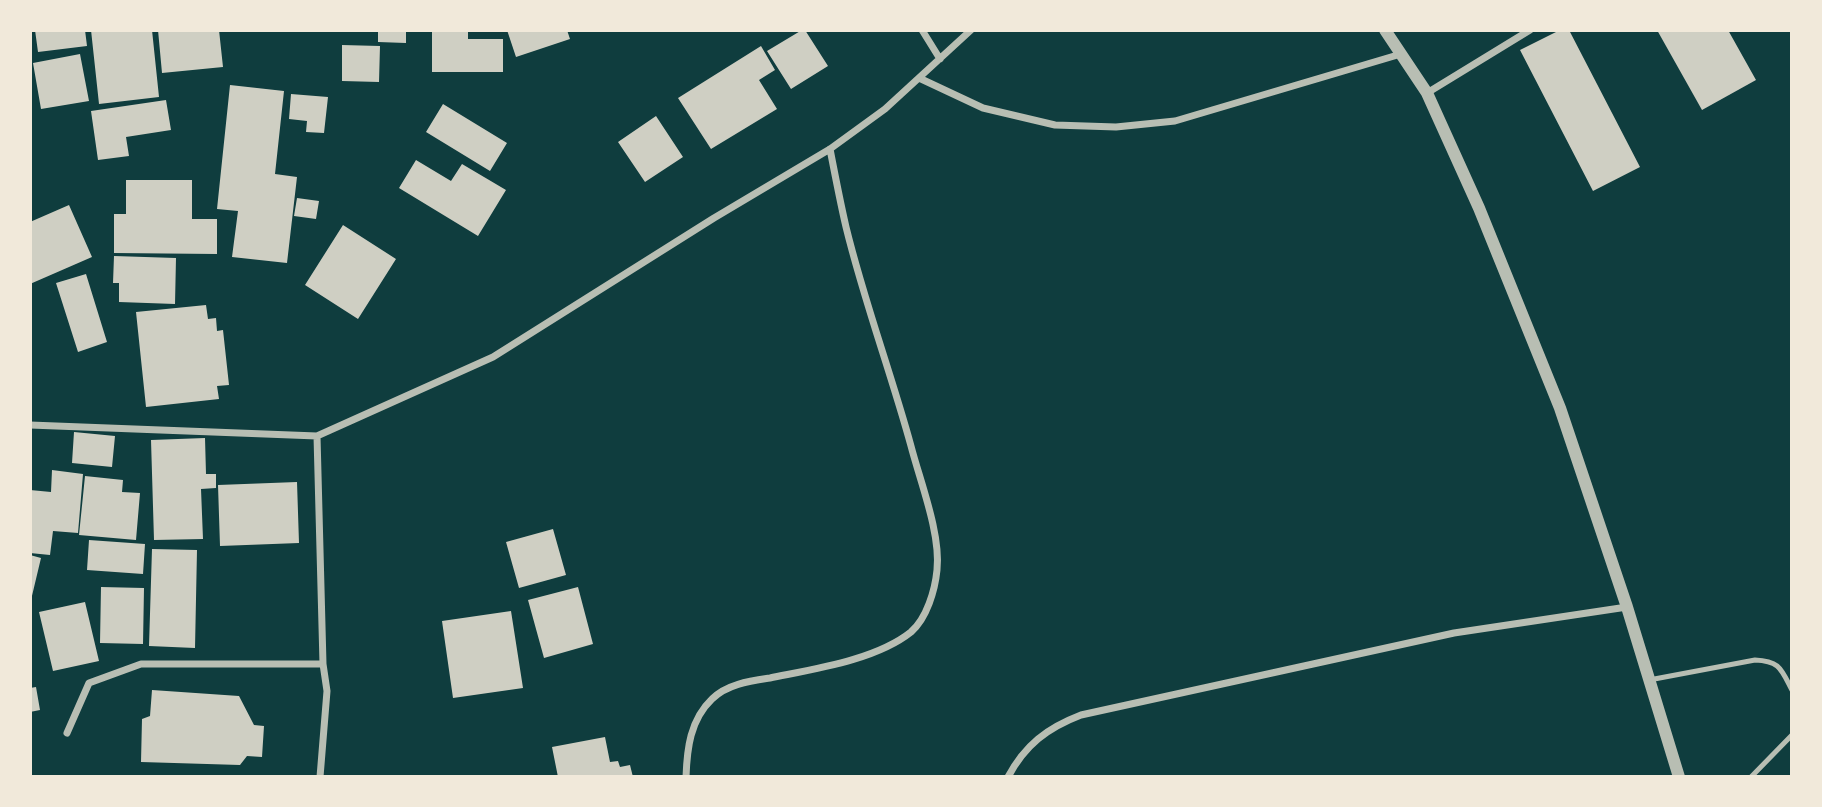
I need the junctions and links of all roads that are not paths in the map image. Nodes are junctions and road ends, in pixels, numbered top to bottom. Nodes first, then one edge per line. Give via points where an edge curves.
1 (922, 30) edge
2 (971, 30) edge
3 (1385, 30) edge
4 (1530, 30) edge
5 (1401, 54) junction
6 (940, 60) junction
7 (919, 78) junction
8 (1427, 93) junction
9 (830, 149) junction
10 (30, 425) edge
11 (317, 436) junction
12 (1627, 607) junction
13 (323, 664) junction
14 (1649, 680) junction
15 (1792, 690) edge
16 (67, 733) dead end
17 (1792, 735) edge
18 (320, 777) edge
19 (686, 777) edge
20 (1008, 777) edge
21 (1679, 777) edge
22 (1751, 777) edge

1 - 6 street
2 - 6 street
3 - 5 street
4 - 8 street
5 - 7 street via 1175,121 1116,127 1055,125 983,108
5 - 8 street
6 - 7 street
7 - 9 street
8 - 12 street via 1560,408
9 - 11 street via 493,357
9 - 19 street via 846,228 925,495 937,548 937,571 926,611 912,631 894,642 821,667 734,685 712,698 697,718 688,746
10 - 11 street
11 - 13 street
12 - 14 street
12 - 20 street via 1454,633 1081,715 1042,736 1019,757
13 - 16 street via 141,664 89,683
13 - 18 street via 327,691
14 - 15 lane via 1768,660 1780,666
14 - 21 street
17 - 22 lane

